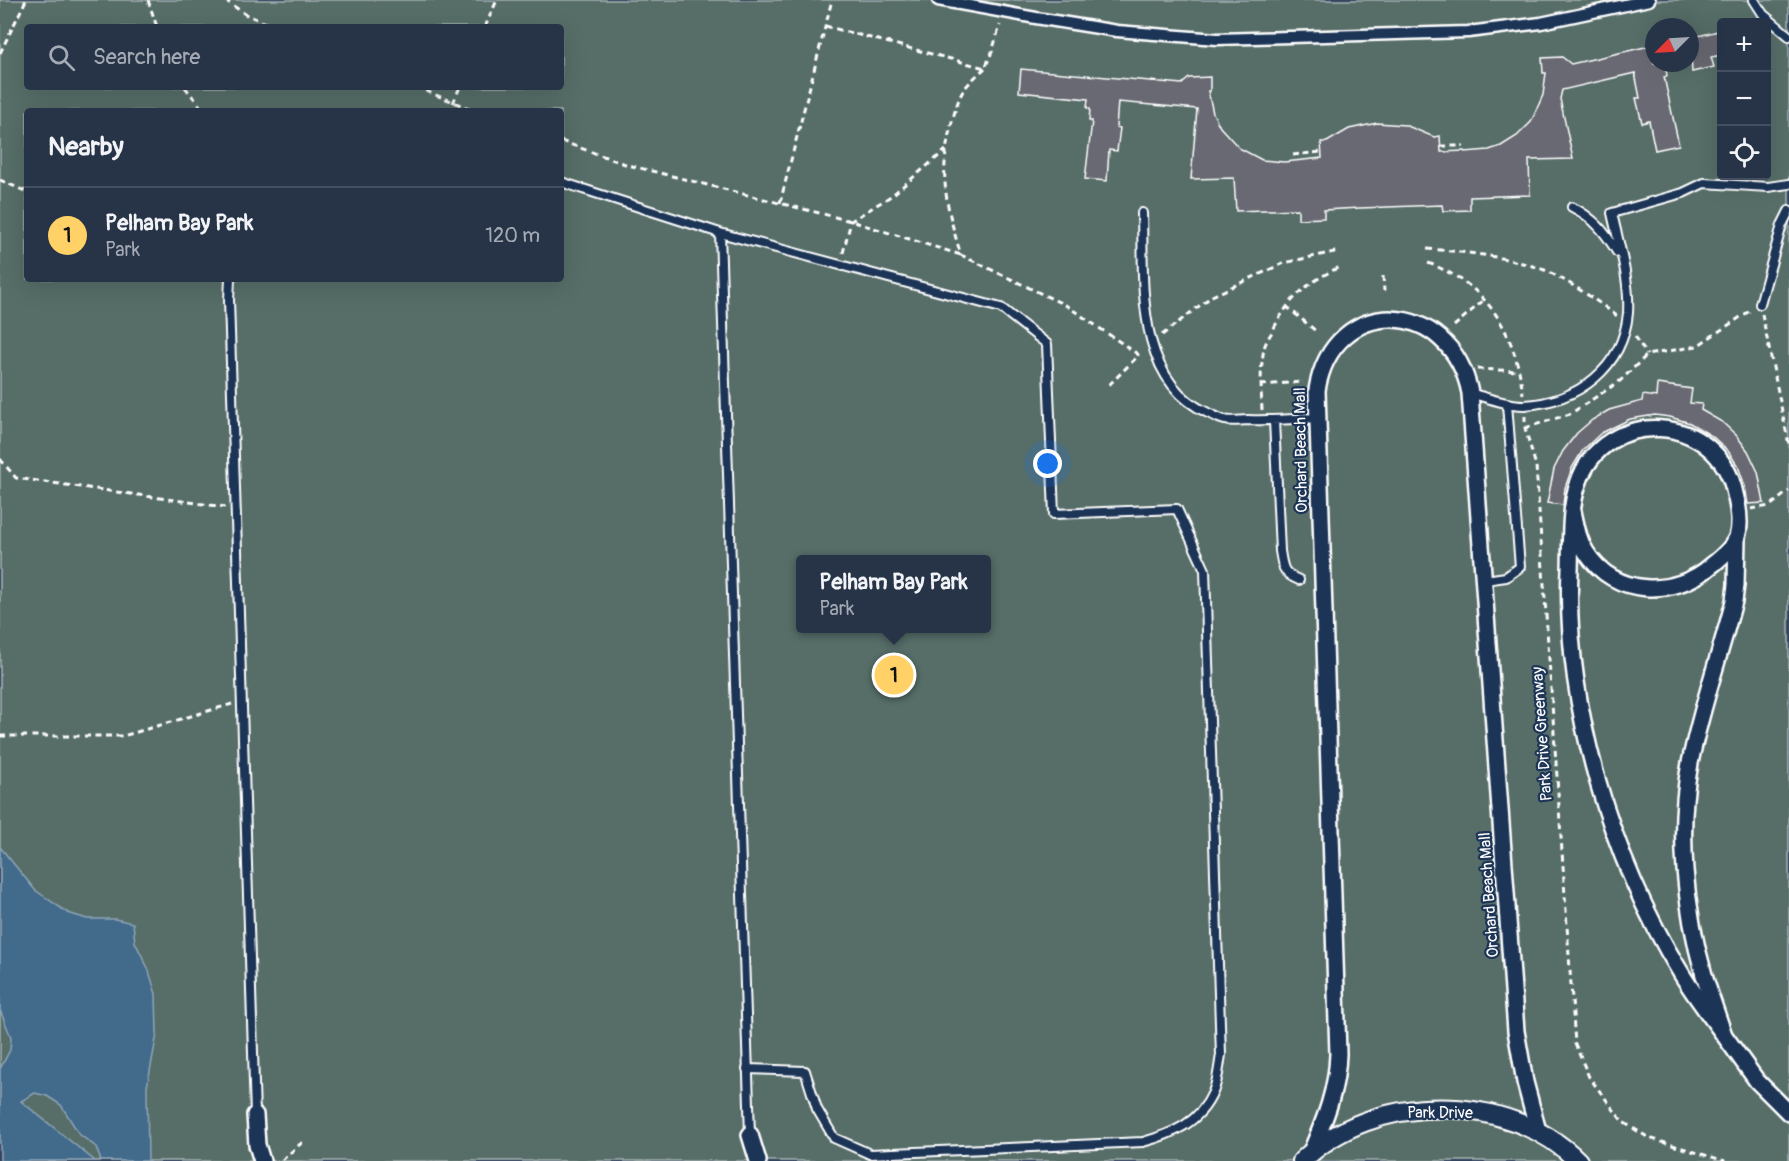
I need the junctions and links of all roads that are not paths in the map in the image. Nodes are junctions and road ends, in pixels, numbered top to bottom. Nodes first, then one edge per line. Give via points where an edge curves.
1 (938, 0) edge
2 (1649, 0) edge
3 (1754, 0) edge
4 (1789, 36) edge
5 (564, 183) edge
6 (1789, 184) edge
7 (1572, 207) dead end
8 (1789, 211) edge
9 (1142, 213) dead end
10 (720, 233) junction
11 (1621, 259) junction
12 (230, 282) edge
13 (1760, 304) road end
14 (1470, 393) junction
15 (1507, 404) junction
16 (1316, 418) junction
17 (1274, 420) junction
18 (1573, 511) junction
19 (1737, 538) junction
20 (1299, 580) dead end
21 (1485, 580) junction
22 (1724, 1035) junction
23 (747, 1069) junction
24 (1789, 1113) edge
25 (255, 1115) joint
26 (1538, 1131) junction
27 (750, 1135) joint
28 (1306, 1157) edge
29 (262, 1161) edge
30 (758, 1161) edge
31 (1578, 1161) edge

1 - 2 street via 1117,31 1217,39 1468,32 1541,23
3 - 4 lane via 1763,14
5 - 10 lane
6 - 11 lane via 1768,187 1704,183 1612,213
7 - 11 lane via 1600,226
8 - 13 lane
9 - 17 lane via 1145,305 1151,343 1172,387 1185,400 1225,420
10 - 23 lane
10 - 23 lane via 1000,308 1047,344 1054,514 1177,509 1205,570 1221,1045 1213,1092 1198,1115 1172,1133 1143,1142 870,1154 834,1138 818,1109 805,1071
11 - 15 lane via 1628,313 1617,353 1605,369 1572,393 1549,401
12 - 25 lane
14 - 15 lane
14 - 16 street, Orchard Beach Mall via 1458,358 1436,333 1386,319 1350,333 1328,356 1319,376
14 - 21 street, Orchard Beach Mall
15 - 21 lane via 1520,567 1506,577
16 - 17 lane
16 - 28 street, Orchard Beach Mall via 1338,1054 1332,1101
17 - 20 lane via 1280,551 1283,569
18 - 19 street via 1580,541 1594,562 1612,577 1637,586 1664,589 1689,581 1717,561
18 - 19 street via 1584,470 1601,450 1631,432 1657,427 1697,438 1728,472 1738,509
18 - 22 street via 1571,629 1579,693 1599,783 1626,862 1655,927
19 - 22 street via 1734,601 1690,765 1684,825 1696,943
21 - 26 street, Orchard Beach Mall via 1516,1031
22 - 24 street via 1757,1081
23 - 27 lane
25 - 29 street
26 - 28 street, Park Drive via 1492,1114 1422,1110 1357,1125
26 - 31 street, Park Drive
27 - 30 street

